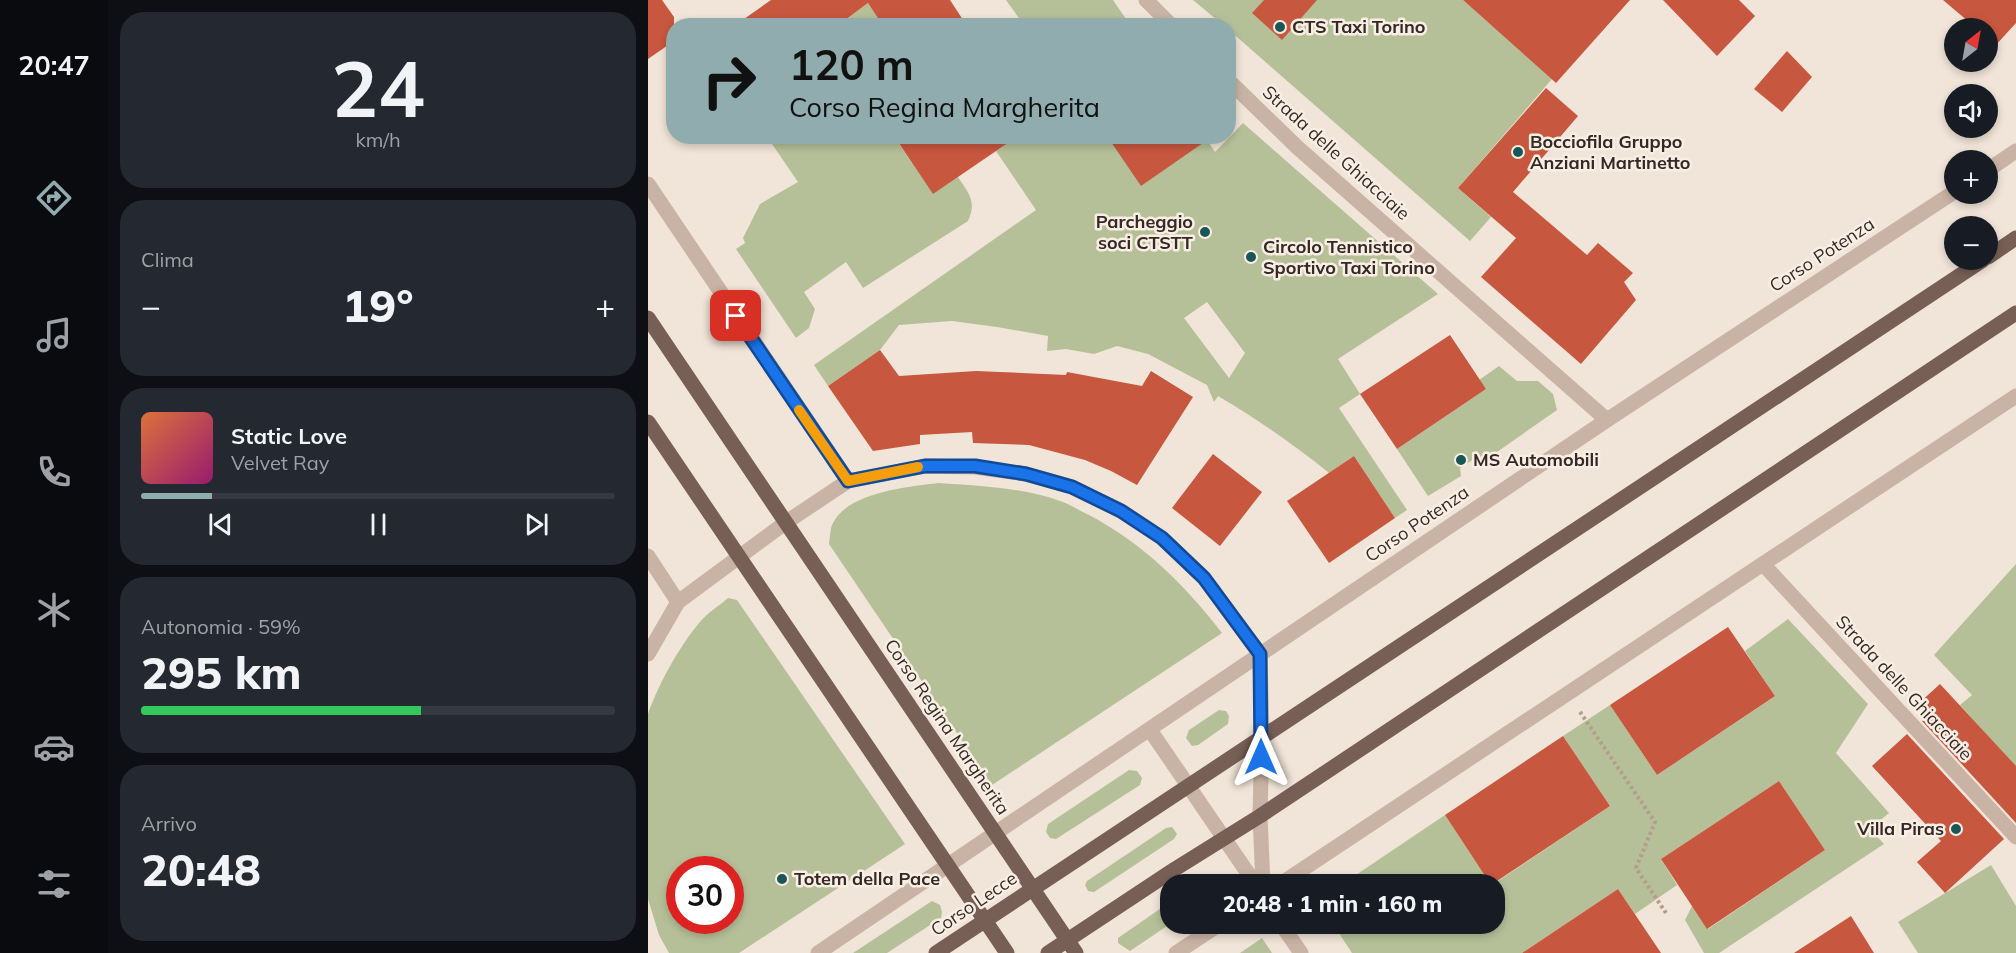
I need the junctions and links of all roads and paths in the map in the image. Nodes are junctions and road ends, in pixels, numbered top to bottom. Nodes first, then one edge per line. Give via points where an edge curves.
1 (1146, 0) edge
2 (1164, 18) edge
3 (1236, 88) edge
4 (2016, 151) edge
5 (1998, 163) edge
6 (648, 184) edge
7 (1944, 199) edge
8 (2016, 238) edge
9 (1998, 250) edge
10 (1968, 270) edge
11 (2016, 313) edge
12 (648, 318) edge
13 (2016, 396) edge
14 (1607, 420) junction
15 (648, 422) edge
16 (848, 481) junction
17 (785, 523) junction
18 (648, 556) edge
19 (739, 556) junction
20 (1763, 564) junction
21 (678, 602) junction
22 (648, 654) edge
23 (1260, 654) junction
24 (1568, 694) junction
25 (1150, 730) junction
26 (1262, 737) junction
27 (1187, 786) junction
28 (1260, 816) junction
29 (994, 833) junction
30 (2016, 837) edge
31 (1225, 838) junction
32 (947, 864) junction
33 (1249, 874) edge
34 (1263, 874) edge
35 (1296, 874) edge
36 (1033, 888) junction
37 (1666, 913) dead end
38 (985, 920) junction
39 (1205, 934) edge
40 (1288, 934) edge
41 (1072, 947) edge
42 (818, 953) edge
43 (936, 953) edge
44 (1007, 953) edge
45 (1048, 953) edge
46 (1176, 953) edge
47 (1301, 953) edge

1 - 2 street
3 - 14 street, Strada delle Ghiacciaie via 1297,147
4 - 5 street
6 - 16 street
7 - 14 street, Corso Potenza
8 - 9 main road
10 - 26 main road
11 - 28 main road
12 - 17 main road, Corso Regina Margherita
13 - 20 street
14 - 23 street, Corso Potenza
15 - 19 main road
16 - 17 street
16 - 23 street via 925,466 975,466 1072,487 1121,511 1162,538 1204,578
17 - 19 street
17 - 29 main road, Corso Regina Margherita
18 - 21 street
19 - 21 street
19 - 32 main road
20 - 24 street
20 - 30 street, Strada delle Ghiacciaie
21 - 22 street
23 - 25 street, Corso Potenza
23 - 26 street
24 - 35 street
24 - 37 path via 1655,822 1636,868
25 - 27 street
25 - 29 street, Corso Potenza
26 - 27 main road
26 - 28 street
27 - 31 street
27 - 36 main road
28 - 31 main road
28 - 34 street
29 - 32 street
29 - 36 main road, Corso Regina Margherita
31 - 33 street
31 - 41 main road
32 - 38 main road
32 - 42 street
36 - 38 main road, Corso Lecce
36 - 41 main road, Corso Regina Margherita
38 - 43 main road, Corso Lecce
38 - 44 main road
39 - 46 street
40 - 47 street
41 - 45 main road

